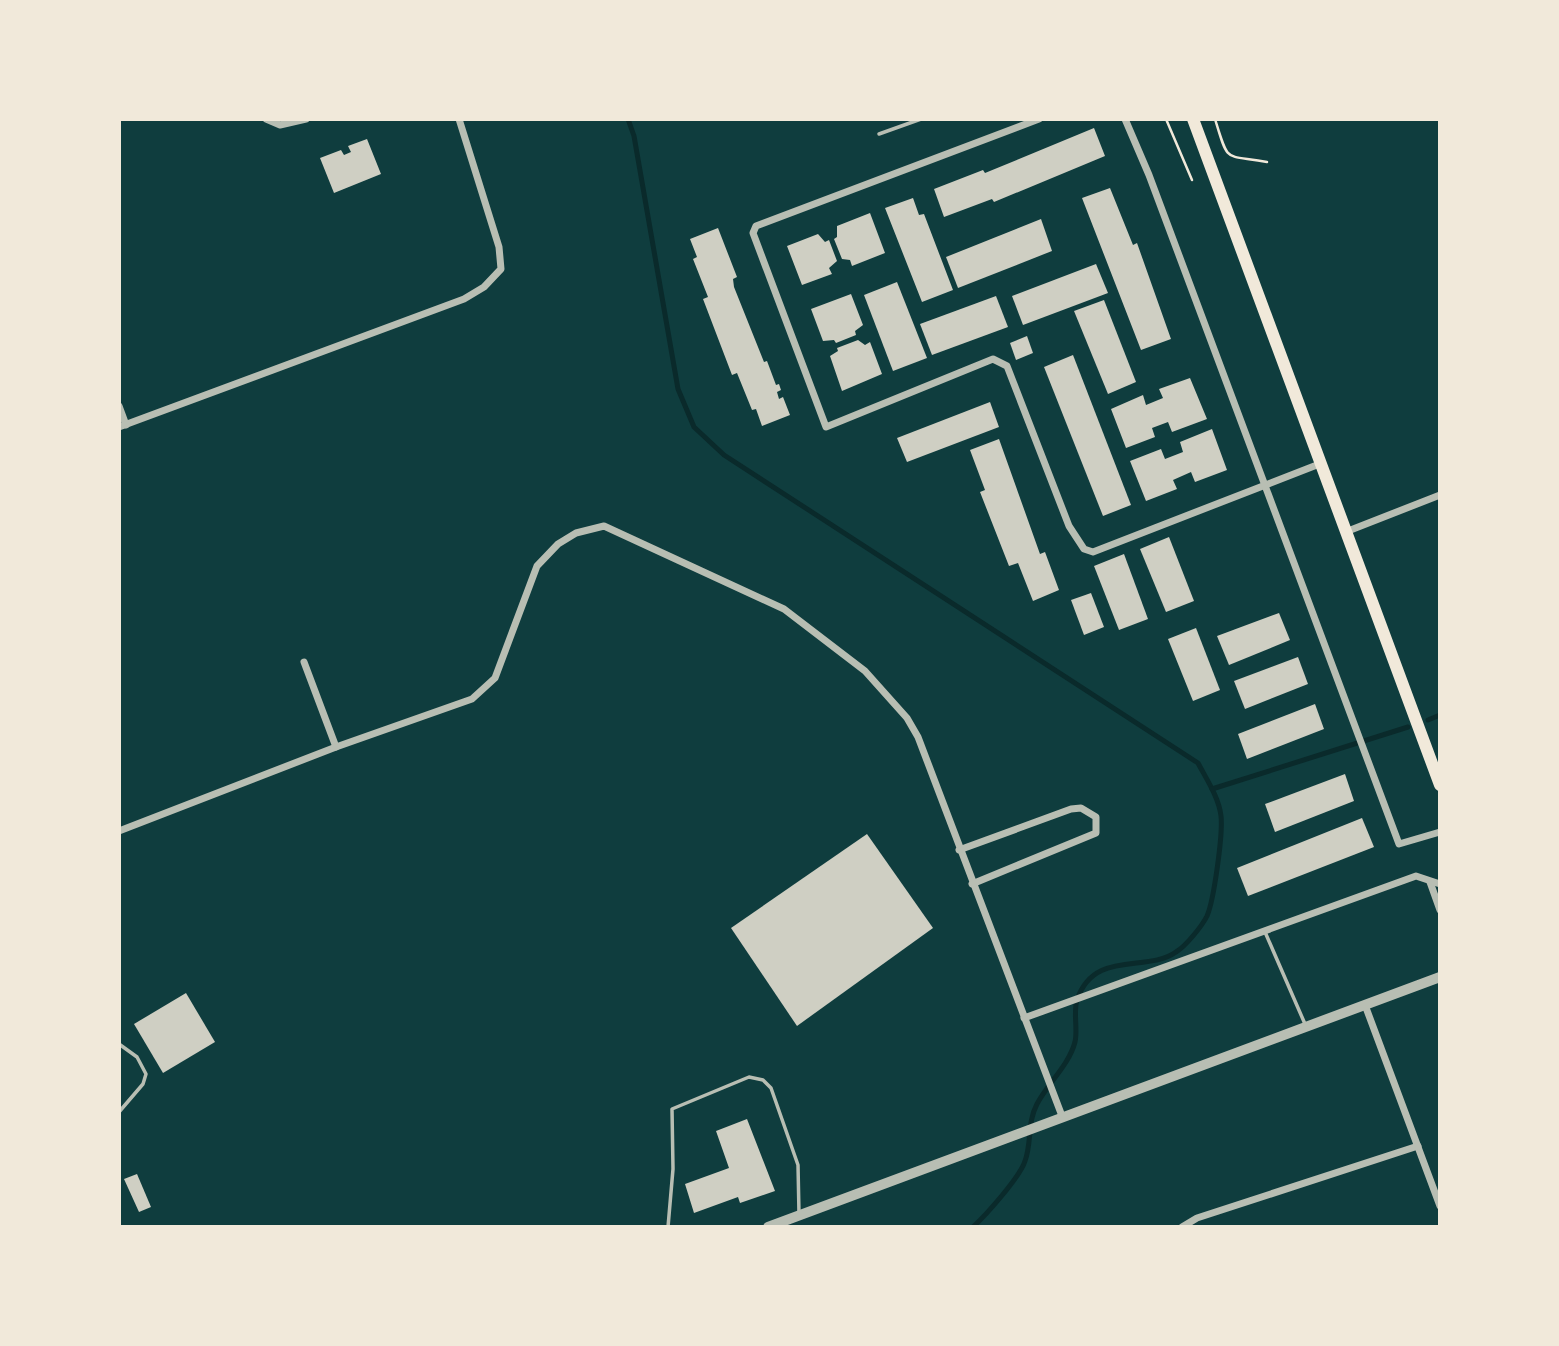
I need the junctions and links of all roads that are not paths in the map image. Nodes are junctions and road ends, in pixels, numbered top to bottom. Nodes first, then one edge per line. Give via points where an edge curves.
1 (266, 119) edge
2 (306, 119) edge
3 (458, 119) edge
4 (921, 119) edge
5 (1039, 119) edge
6 (1125, 119) edge
7 (1193, 119) edge
8 (879, 134) dead end
9 (119, 406) edge
10 (122, 426) edge
11 (1323, 463) junction
12 (1264, 483) junction
13 (1440, 495) edge
14 (1348, 531) junction
15 (304, 662) dead end
16 (336, 747) junction
17 (1440, 785) edge
18 (119, 831) edge
19 (1440, 832) edge
20 (960, 850) junction
21 (1430, 882) junction
22 (972, 884) junction
23 (1440, 884) edge
24 (1440, 910) edge
25 (1264, 931) junction
26 (1440, 977) edge
27 (1365, 1005) junction
28 (1024, 1018) junction
29 (1306, 1026) junction
30 (119, 1044) edge
31 (119, 1112) edge
32 (1062, 1115) junction
33 (1418, 1146) junction
34 (1440, 1206) edge
35 (799, 1215) junction
36 (1197, 1218) junction
37 (668, 1227) edge
38 (768, 1227) edge
39 (1182, 1227) edge
40 (1201, 1227) edge

1 - 2 street via 280,125
3 - 10 street via 499,247 501,269 494,277 464,299
4 - 8 lane
5 - 12 street via 756,226 754,233 826,427 993,359 1007,366 1069,526 1084,549 1093,552
6 - 12 street
7 - 11 main road
9 - 10 street
11 - 12 street
11 - 14 main road
12 - 19 street via 1399,844
13 - 14 street
14 - 17 main road
15 - 16 street
16 - 18 street
16 - 20 street via 472,699 483,690 495,678 537,566 576,533 604,526 784,609 865,671 918,737
20 - 22 street
20 - 22 street via 1071,809 1081,808 1096,817 1096,833
21 - 23 street
21 - 24 street
21 - 25 street via 1416,876
22 - 28 street
25 - 28 street
25 - 29 lane
26 - 27 street
27 - 29 street
27 - 33 street
28 - 32 street
29 - 32 street
30 - 31 lane via 137,1057 146,1074
32 - 35 street
33 - 34 street
33 - 36 street
35 - 37 lane via 798,1165 771,1088 763,1080 749,1077 672,1109
35 - 38 street
36 - 39 street
36 - 40 street

